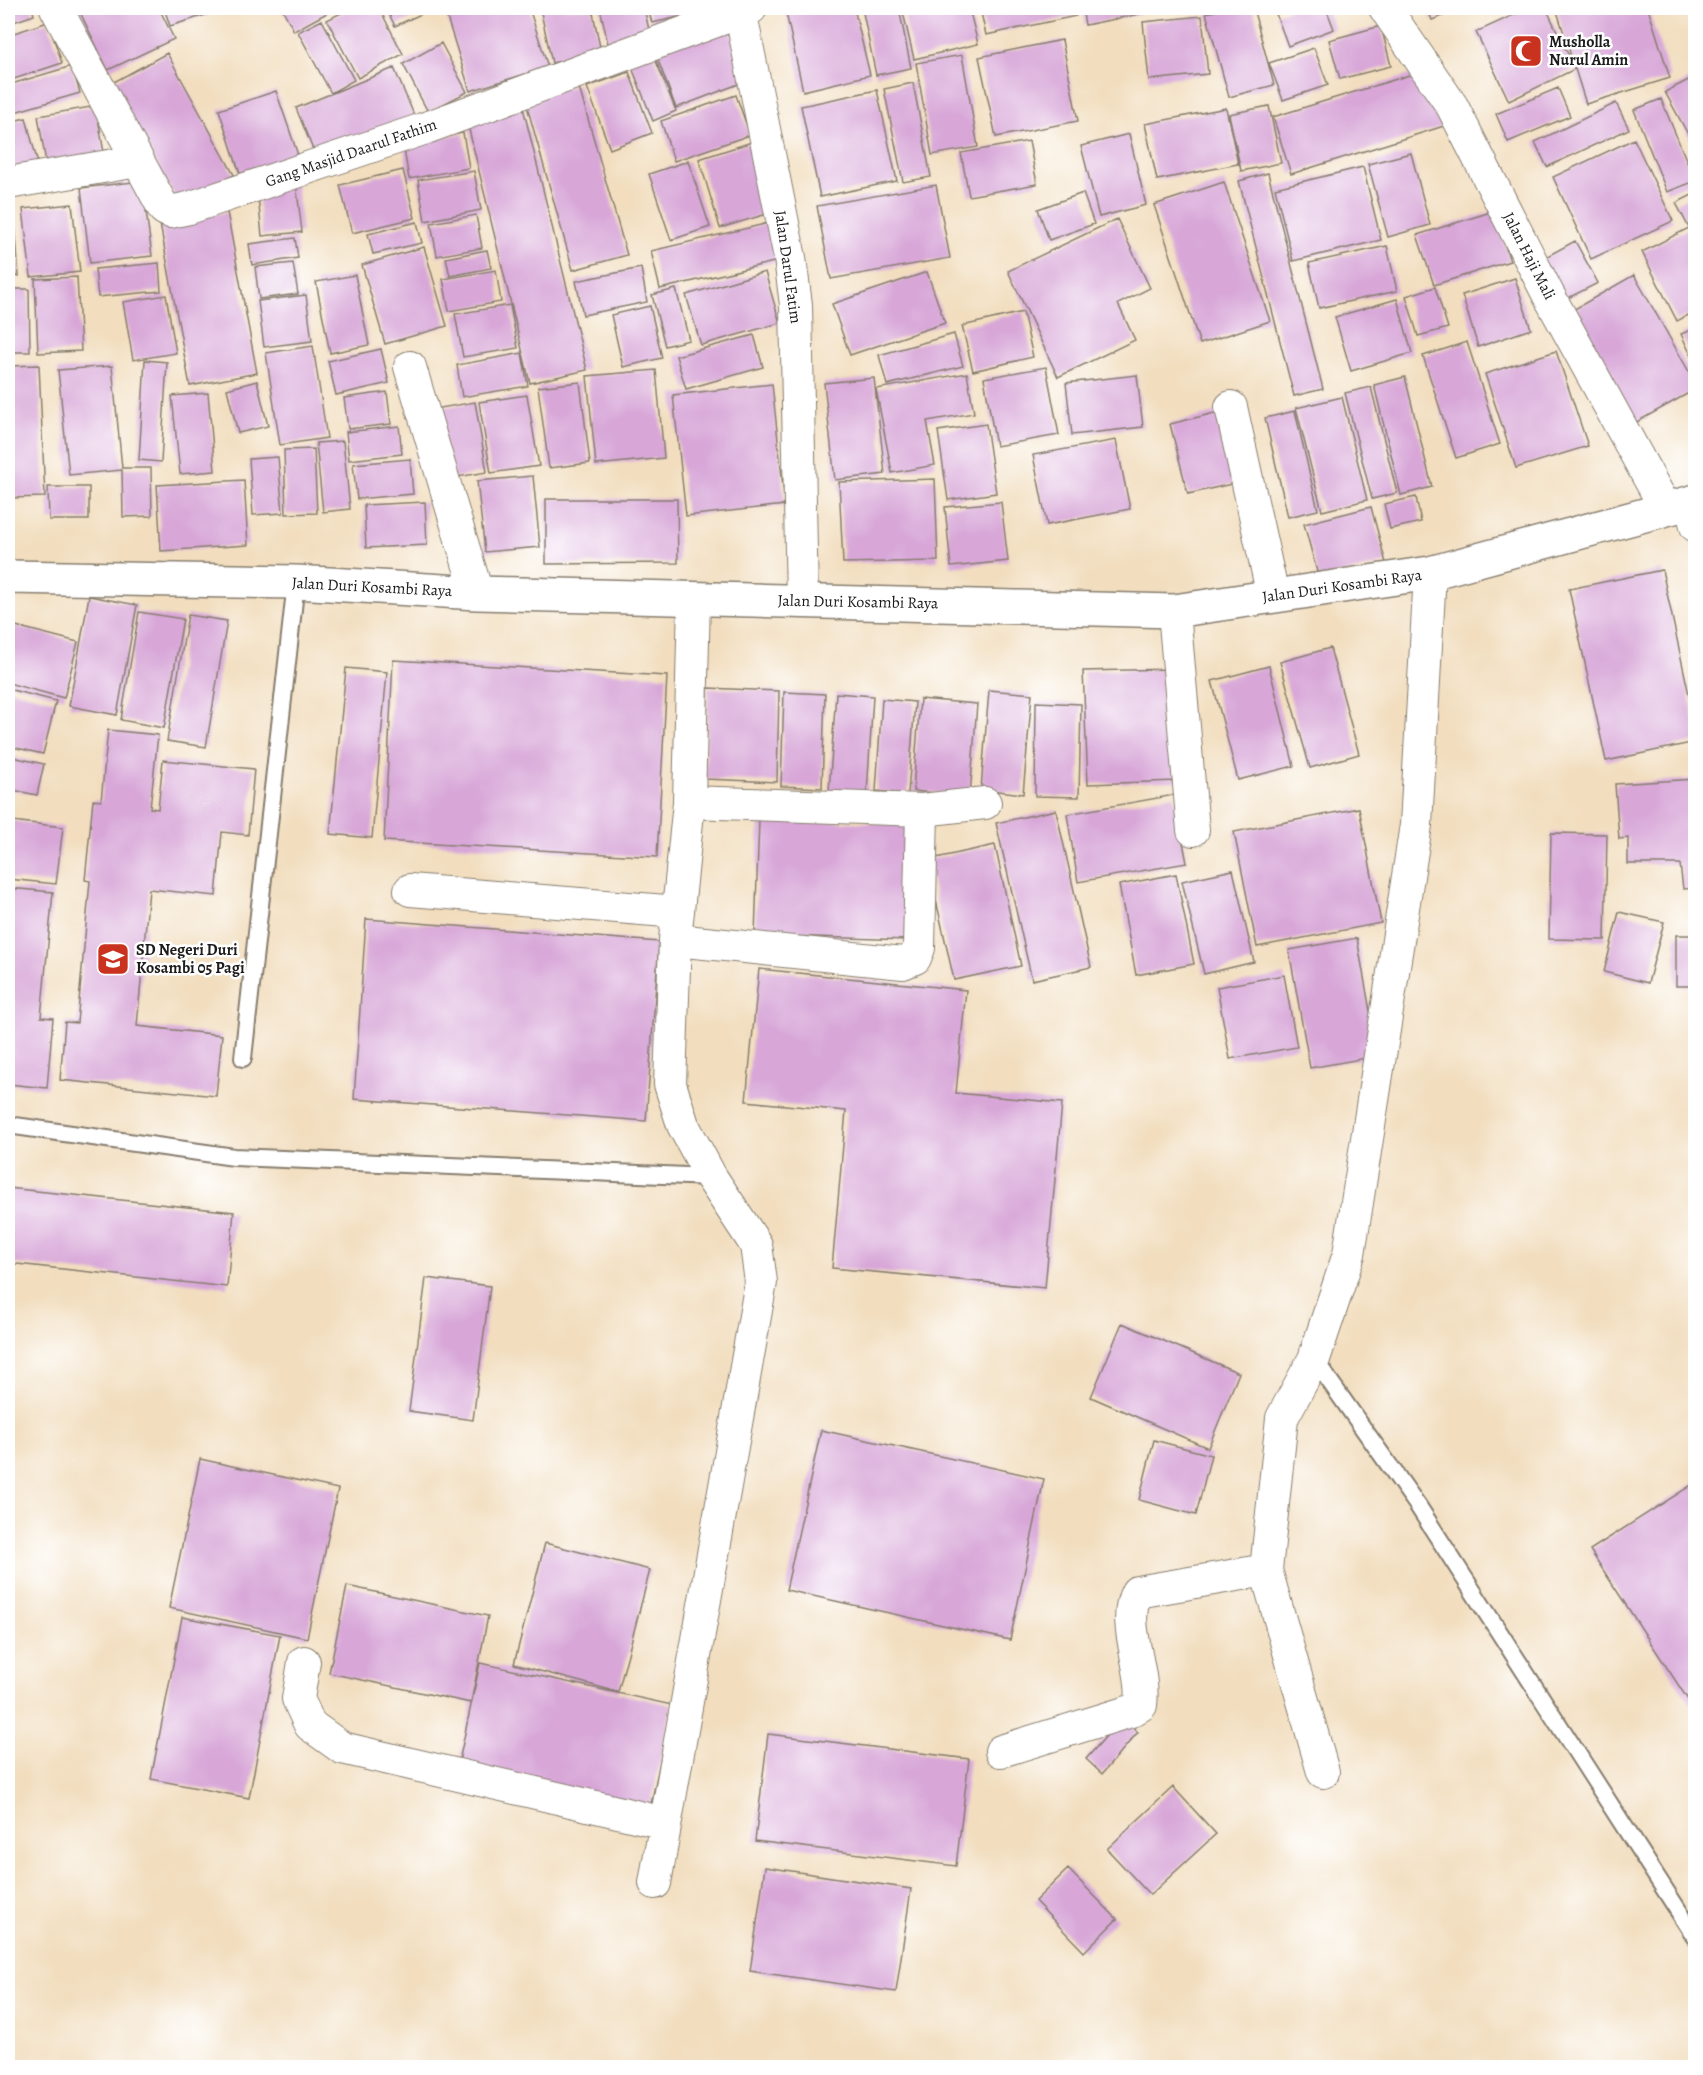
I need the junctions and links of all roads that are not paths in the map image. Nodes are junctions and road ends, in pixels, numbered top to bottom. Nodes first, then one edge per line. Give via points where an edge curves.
1 (56, 8) edge
2 (1384, 8) edge
3 (746, 9) edge
4 (138, 161) junction
5 (8, 183) edge
6 (410, 367) dead end
7 (1231, 408) dead end
8 (1687, 510) edge
9 (1430, 573) junction
10 (8, 577) edge
11 (296, 582) junction
12 (477, 593) junction
13 (1273, 596) junction
14 (694, 599) junction
15 (802, 600) junction
16 (1174, 611) junction
17 (689, 802) junction
18 (985, 803) dead end
19 (922, 810) junction
20 (1193, 830) dead end
21 (410, 890) dead end
22 (676, 926) junction
23 (243, 1058) dead end
24 (8, 1125) edge
25 (711, 1177) junction
26 (1314, 1359) junction
27 (1266, 1570) junction
28 (304, 1662) dead end
29 (1001, 1750) dead end
30 (1323, 1772) dead end
31 (665, 1822) junction
32 (655, 1883) dead end
33 (1695, 1938) edge

1 - 4 street, Gang Masjid Daarul Fathim
2 - 8 street, Jalan Haji Mali via 1452,106 1548,294
3 - 4 street, Gang Masjid Daarul Fathim via 423,129 189,208 170,212 164,208
3 - 15 street, Jalan Darul Fatim via 796,305
4 - 5 street
6 - 12 street
7 - 13 street
8 - 9 main road, Jalan Duri Kosambi Raya
9 - 13 main road, Jalan Duri Kosambi Raya
9 - 26 street via 1416,825 1349,1254
10 - 11 main road, Jalan Duri Kosambi Raya
11 - 12 main road, Jalan Duri Kosambi Raya
11 - 23 lane
12 - 14 main road, Jalan Duri Kosambi Raya
13 - 16 main road, Jalan Duri Kosambi Raya
14 - 15 main road, Jalan Duri Kosambi Raya
14 - 17 street
15 - 16 main road, Jalan Duri Kosambi Raya
16 - 20 street
17 - 19 street
17 - 22 street
18 - 19 street
19 - 22 street via 919,948 915,958 903,963
21 - 22 street
22 - 25 street via 670,1084 683,1125
24 - 25 lane via 234,1157
25 - 31 street via 756,1245 761,1282
26 - 27 street via 1282,1418
26 - 33 lane via 1418,1506
27 - 29 street via 1137,1592 1130,1612 1143,1688 1141,1705
27 - 30 street
28 - 31 street via 298,1700 310,1725 342,1748
31 - 32 street

